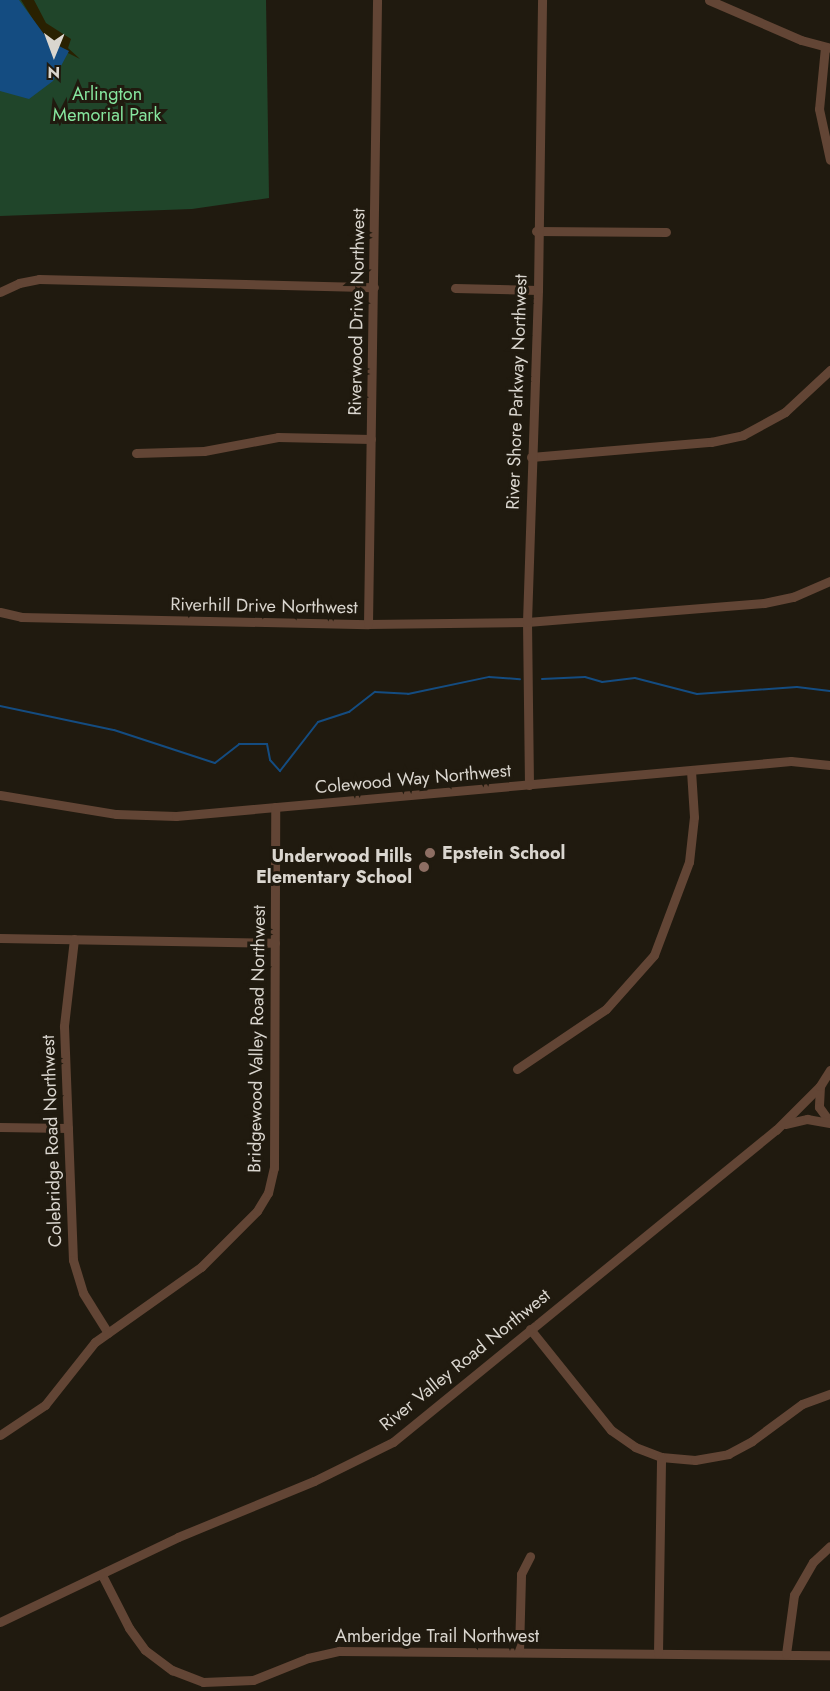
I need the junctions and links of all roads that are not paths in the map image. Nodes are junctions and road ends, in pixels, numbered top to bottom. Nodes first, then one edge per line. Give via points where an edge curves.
1 (378, 0) edge
2 (542, 0) edge
3 (710, 0) edge
4 (828, 47) edge
5 (830, 160) edge
6 (536, 231) junction
7 (666, 232) dead end
8 (374, 287) junction
9 (455, 288) dead end
10 (538, 290) junction
11 (0, 292) edge
12 (830, 370) edge
13 (371, 439) junction
14 (136, 453) dead end
15 (531, 457) junction
16 (830, 581) edge
17 (0, 612) edge
18 (527, 622) junction
19 (368, 624) junction
20 (830, 765) edge
21 (691, 771) junction
22 (529, 785) junction
23 (0, 795) edge
24 (275, 807) junction
25 (0, 938) edge
26 (74, 939) junction
27 (275, 943) junction
28 (517, 1069) dead end
29 (830, 1070) edge
30 (820, 1086) junction
31 (830, 1123) edge
32 (782, 1125) junction
33 (0, 1127) edge
34 (68, 1128) junction
35 (530, 1329) junction
36 (108, 1333) junction
37 (830, 1394) edge
38 (0, 1435) edge
39 (661, 1457) junction
40 (830, 1546) edge
41 (530, 1556) dead end
42 (102, 1575) junction
43 (0, 1622) edge
44 (519, 1652) junction
45 (658, 1653) junction
46 (786, 1654) junction
47 (830, 1655) edge

1 - 8 street, Riverwood Drive Northwest
2 - 6 street, River Shore Parkway Northwest
3 - 4 street
4 - 5 street via 819,109
6 - 7 street
6 - 10 street, River Shore Parkway Northwest
8 - 11 street via 39,279
8 - 13 street, Riverwood Drive Northwest
9 - 10 street
10 - 15 street, River Shore Parkway Northwest
12 - 15 street via 785,412 743,435 711,442
13 - 14 street via 278,437 204,451
13 - 19 street, Riverwood Drive Northwest
15 - 18 street, River Shore Parkway Northwest
16 - 18 street via 793,597 764,603
17 - 19 street, Riverhill Drive Northwest via 21,617
18 - 19 street, Riverhill Drive Northwest
18 - 22 street, River Shore Parkway Northwest
20 - 21 street, Colewood Way Northwest via 791,761
21 - 22 street, Colewood Way Northwest
21 - 28 street via 694,817 689,862 654,955 606,1009
22 - 24 street, Colewood Way Northwest
23 - 24 street, Colewood Way Northwest via 145,816
24 - 27 street, Bridgewood Valley Road Northwest
25 - 26 street
26 - 27 street
26 - 34 street, Colebridge Road Northwest via 64,1026
27 - 36 street, Bridgewood Valley Road Northwest via 273,1168 268,1193 257,1211 201,1267
29 - 30 street, River Valley Road Northwest
30 - 31 street via 819,1107
30 - 32 street, River Valley Road Northwest
31 - 32 street via 807,1119
32 - 35 street, River Valley Road Northwest
33 - 34 street
34 - 36 street, Colebridge Road Northwest via 75,1272 82,1293
35 - 39 street via 611,1430 635,1447
35 - 42 street, River Valley Road Northwest via 393,1442
36 - 38 street, Bridgewood Valley Road Northwest via 82,1354 45,1405
37 - 39 street via 802,1404 752,1442 728,1454 695,1460
39 - 45 street
40 - 46 street via 813,1562 794,1595
41 - 44 street via 521,1574
42 - 43 street, River Valley Road Northwest
42 - 44 street, Amberidge Trail Northwest via 145,1650 172,1670 202,1682 253,1680 308,1658 339,1651
44 - 45 street, Amberidge Trail Northwest
45 - 46 street, Amberidge Trail Northwest
46 - 47 street, Amberidge Trail Northwest

